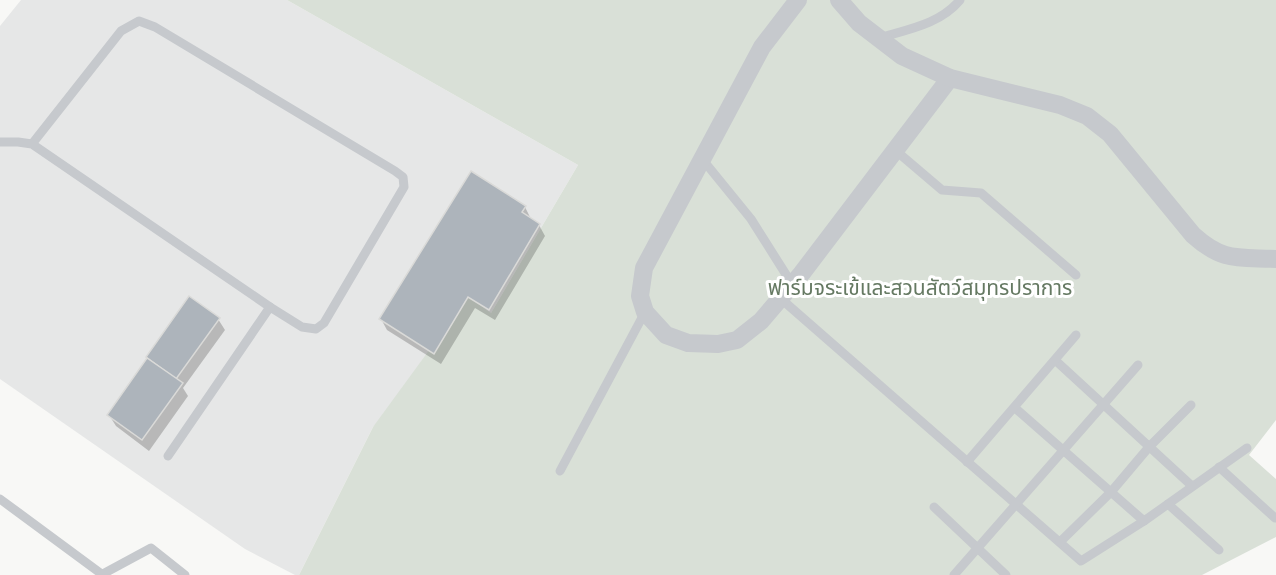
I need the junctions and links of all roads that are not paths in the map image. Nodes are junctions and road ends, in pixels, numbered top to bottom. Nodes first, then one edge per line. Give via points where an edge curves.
1 (798, 0) edge
2 (839, 0) edge
3 (960, 0) edge
4 (879, 38) junction
5 (950, 78) junction
6 (0, 142) edge
7 (32, 144) junction
8 (895, 150) junction
9 (703, 160) junction
10 (1276, 259) edge
11 (1076, 275) dead end
12 (786, 291) junction
13 (270, 307) junction
14 (645, 312) junction
15 (1076, 335) dead end
16 (1055, 360) junction
17 (1138, 365) dead end
18 (1103, 405) junction
19 (1191, 405) dead end
20 (1016, 408) junction
21 (1149, 447) junction
22 (1247, 448) dead end
23 (1064, 450) junction
24 (168, 456) dead end
25 (967, 462) junction
26 (1220, 467) junction
27 (560, 471) dead end
28 (1192, 486) junction
29 (1111, 492) junction
30 (0, 499) edge
31 (1168, 504) junction
32 (1017, 505) junction
33 (934, 507) dead end
34 (1275, 518) edge
35 (1144, 521) junction
36 (1060, 542) junction
37 (978, 548) junction
38 (1219, 550) dead end
39 (102, 575) edge
40 (185, 575) edge
41 (954, 575) edge
42 (1006, 575) edge

1 - 9 street via 762,46
2 - 4 street
3 - 4 lane via 950,13 929,23
4 - 5 street via 903,56
5 - 8 street
5 - 10 street via 1060,105 1087,116 1110,134 1207,248 1226,257
6 - 7 lane
7 - 13 lane
7 - 13 lane via 121,31 139,21 403,177 404,187 324,323 316,329 302,327
8 - 11 lane via 942,190 981,193
8 - 12 street
9 - 12 lane via 751,219
9 - 14 street via 645,268 640,296
12 - 14 street via 761,321 737,340 718,344 688,343 666,335
12 - 25 lane
13 - 24 lane
14 - 27 lane
15 - 16 lane
16 - 18 lane
16 - 20 lane
17 - 18 lane
18 - 21 lane
18 - 23 lane
19 - 21 lane
20 - 23 lane
20 - 25 lane
21 - 28 lane
21 - 29 lane
22 - 26 lane
23 - 29 lane
23 - 32 lane
25 - 32 lane
26 - 28 lane
26 - 34 lane
28 - 31 lane
29 - 35 lane
29 - 36 lane
30 - 39 lane
31 - 35 lane
31 - 38 lane
32 - 36 lane
32 - 37 lane
33 - 37 lane
35 - 36 lane via 1081,561
37 - 41 lane
37 - 42 lane
39 - 40 lane via 151,548

